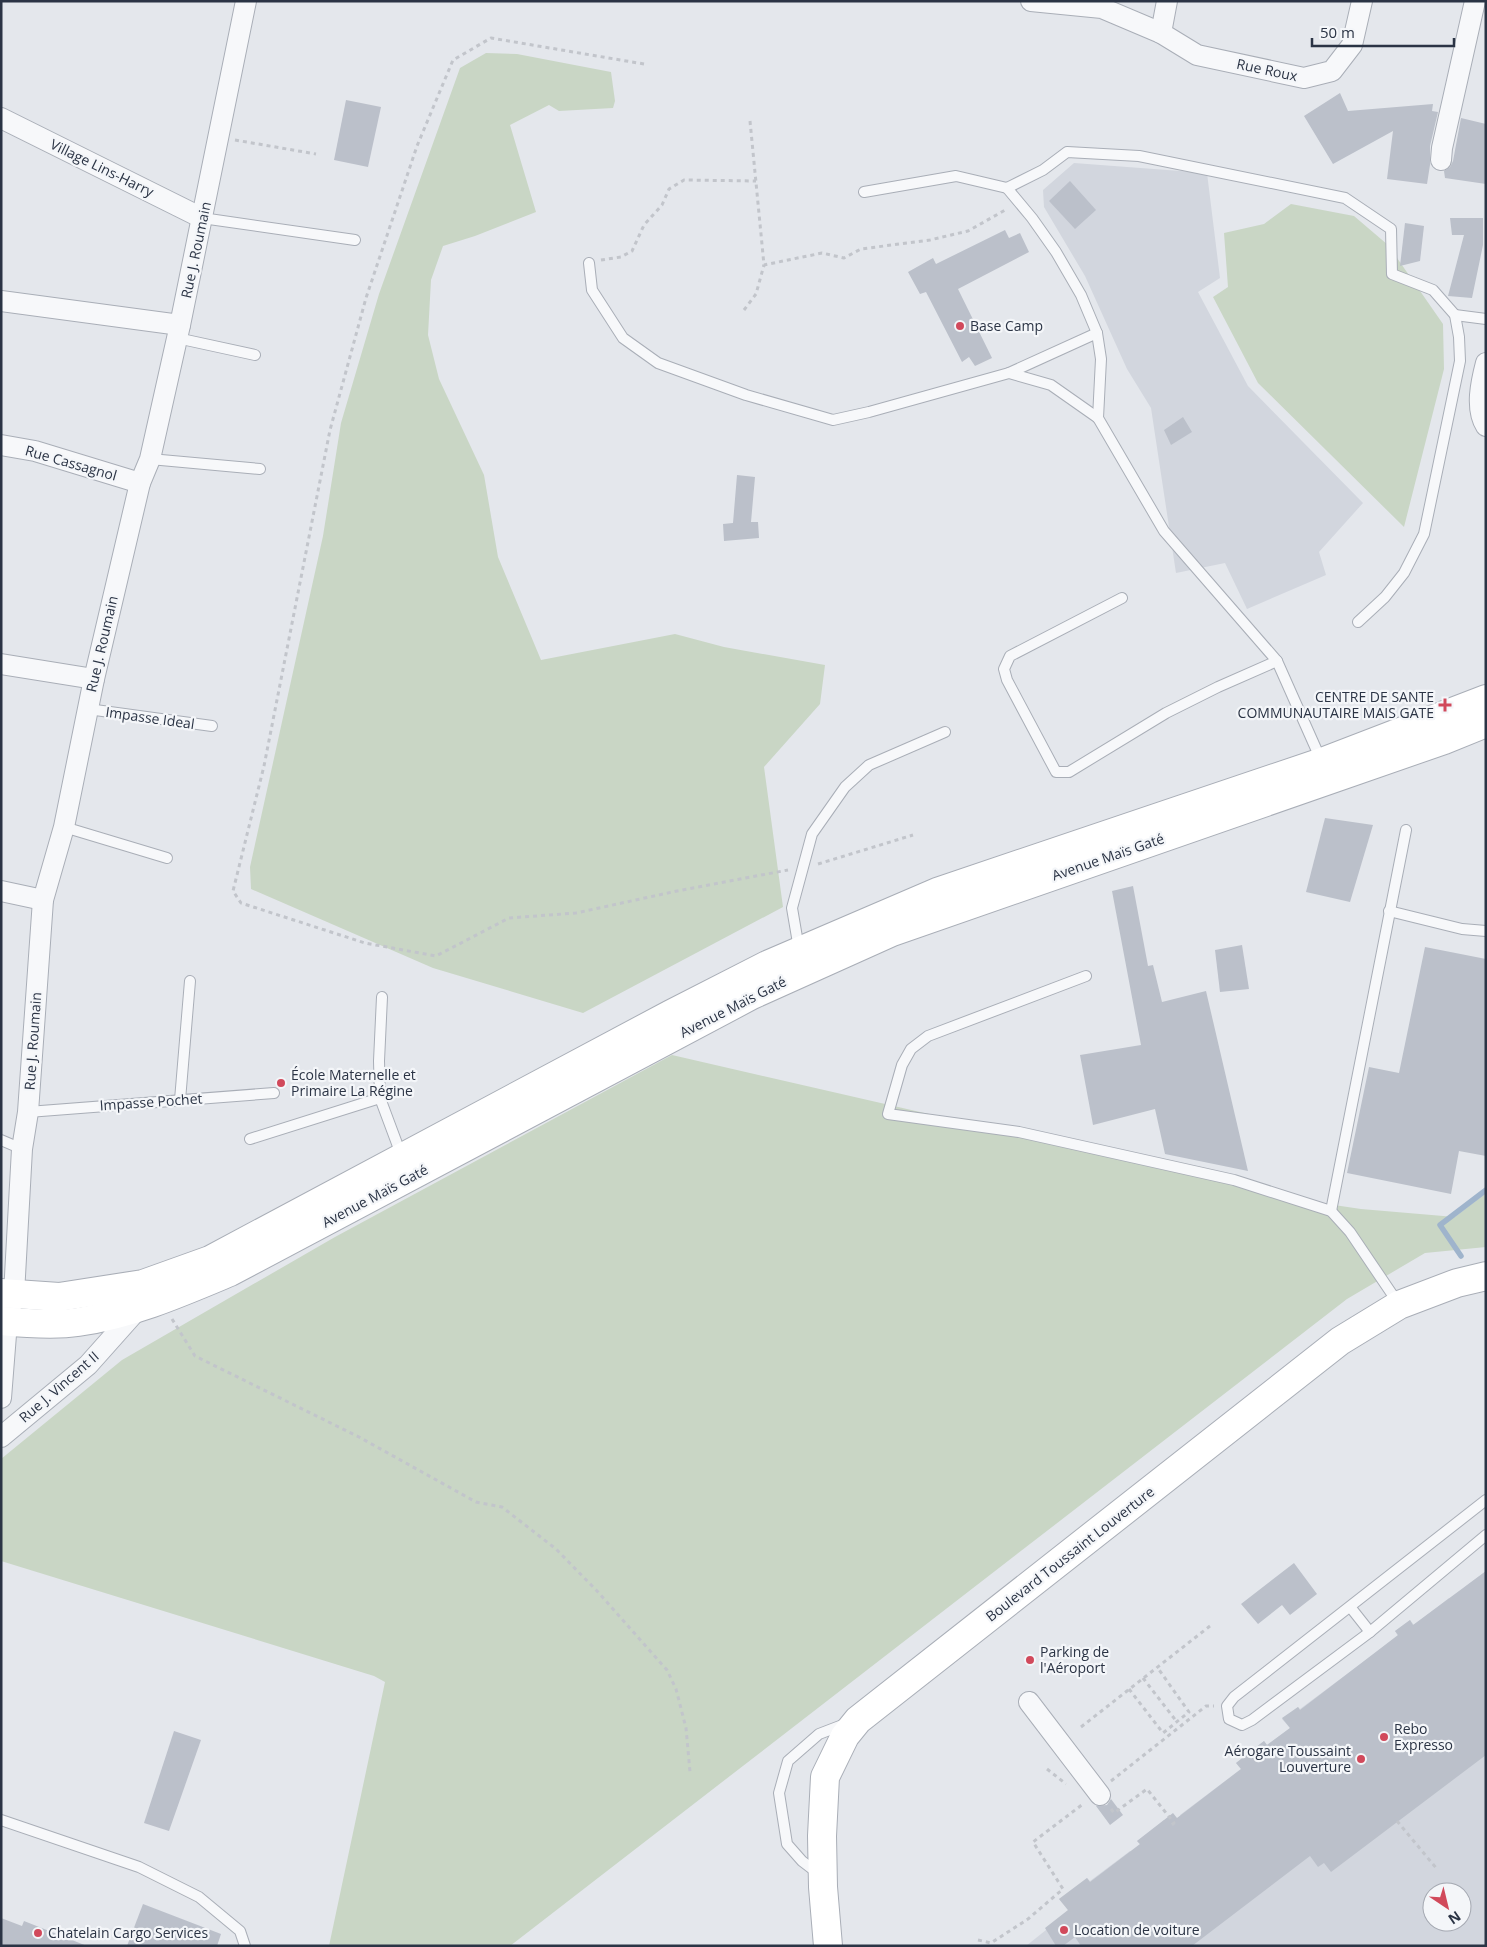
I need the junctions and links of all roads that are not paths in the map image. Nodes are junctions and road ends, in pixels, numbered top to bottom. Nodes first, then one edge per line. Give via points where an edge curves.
1 (246, 1) edge
2 (1031, 1) edge
3 (1167, 1) edge
4 (1362, 1) edge
5 (1475, 1) edge
6 (1161, 33) junction
7 (1, 118) edge
8 (1441, 160) dead end
9 (1006, 188) junction
10 (864, 192) dead end
11 (202, 218) junction
12 (355, 240) dead end
13 (589, 263) road end
14 (1, 301) edge
15 (1455, 315) junction
16 (1486, 319) edge
17 (179, 332) junction
18 (1097, 333) junction
19 (255, 355) dead end
20 (1486, 363) edge
21 (1009, 373) junction
22 (1098, 418) junction
23 (1486, 426) edge
24 (1, 445) edge
25 (150, 459) junction
26 (260, 469) dead end
27 (140, 483) junction
28 (1122, 598) dead end
29 (1358, 622) dead end
30 (1277, 661) junction
31 (1, 664) edge
32 (94, 679) junction
33 (1486, 699) edge
34 (88, 709) junction
35 (1486, 723) edge
36 (212, 726) dead end
37 (945, 732) dead end
38 (1326, 770) junction
39 (64, 827) junction
40 (1406, 830) dead end
41 (167, 858) dead end
42 (1, 891) edge
43 (43, 900) junction
44 (1389, 911) junction
45 (1486, 932) edge
46 (800, 951) junction
47 (1086, 976) dead end
48 (190, 981) dead end
49 (382, 997) dead end
50 (274, 1093) dead end
51 (380, 1098) junction
52 (180, 1100) junction
53 (28, 1112) junction
54 (250, 1139) dead end
55 (1, 1140) edge
56 (22, 1149) junction
57 (402, 1159) junction
58 (1331, 1211) junction
59 (1486, 1276) edge
60 (8, 1294) edge
61 (146, 1299) junction
62 (1399, 1305) junction
63 (4, 1321) edge
64 (1, 1398) edge
65 (1, 1437) edge
66 (1486, 1500) edge
67 (1486, 1535) edge
68 (1351, 1608) junction
69 (1370, 1632) junction
70 (1029, 1702) dead end
71 (858, 1720) junction
72 (1100, 1795) road end
73 (1, 1820) edge
74 (823, 1877) junction
75 (244, 1946) edge
76 (828, 1946) edge

1 - 11 street, Rue J. Roumain
2 - 6 street, Rue Roux via 1102,8
3 - 6 street
4 - 6 street, Rue Roux via 1352,45 1332,70 1304,78 1197,55
5 - 8 street
7 - 11 street, Village Lins-Harry
9 - 10 lane via 956,176
9 - 15 lane via 1043,170 1067,152 1139,156 1345,198 1390,229 1392,274 1433,290
9 - 18 lane via 1056,252 1081,294
11 - 12 lane
11 - 17 street, Rue J. Roumain
13 - 21 lane via 592,290 623,338 658,363 746,395 832,420
14 - 17 street
15 - 16 lane
15 - 29 lane via 1460,361 1424,534 1404,573
17 - 19 lane
17 - 25 street, Rue J. Roumain
18 - 21 lane
18 - 22 lane via 1101,359
20 - 23 street via 1480,416
21 - 22 lane via 1052,385
22 - 30 lane via 1164,531
24 - 27 street, Rue Cassagnol via 35,451
25 - 26 lane
25 - 27 street, Rue J. Roumain
27 - 32 street, Rue J. Roumain
28 - 30 lane via 1010,656 1004,670 1056,772 1069,772 1166,713
30 - 38 lane
31 - 32 street
32 - 34 street, Rue J. Roumain
33 - 38 main road, Avenue Maïs Gaté
34 - 36 lane, Impasse Ideal
34 - 39 street, Rue J. Roumain
35 - 38 main road, Avenue Maïs Gaté via 1444,740
37 - 46 lane via 869,766 845,787 812,834 792,908
38 - 46 main road, Avenue Maïs Gaté via 937,892
38 - 61 main road, Avenue Maïs Gaté via 892,932 752,994 230,1272
39 - 41 lane
39 - 43 street, Rue J. Roumain
40 - 44 lane
42 - 43 street
43 - 53 street, Rue J. Roumain
44 - 45 lane
44 - 58 lane
46 - 57 main road, Avenue Maïs Gaté via 671,1014
47 - 58 lane via 928,1036 912,1049 902,1065 888,1114 1019,1132 1234,1180
48 - 52 lane
49 - 51 lane
50 - 52 lane, Impasse Pochet
51 - 54 lane
51 - 57 lane
52 - 53 lane, Impasse Pochet
53 - 56 street, Rue J. Roumain
55 - 56 lane
56 - 60 street, Rue J. Roumain
57 - 61 main road, Avenue Maïs Gaté via 210,1260
58 - 62 lane via 1350,1232
59 - 62 main road, Boulevard Toussaint Louverture
60 - 61 main road, Avenue Maïs Gaté
60 - 63 street, Rue J. Roumain
61 - 63 main road, Avenue Maïs Gaté via 76,1322
61 - 65 street, Rue J. Vincent II via 88,1365
62 - 71 main road, Boulevard Toussaint Louverture via 1340,1341
63 - 64 street, Rue J. Roumain
66 - 68 lane
67 - 69 lane
68 - 69 lane
68 - 69 lane via 1234,1697 1227,1706 1229,1720 1242,1725 1252,1720
70 - 72 street
71 - 74 main road, Boulevard Toussaint Louverture via 845,1736 825,1777
71 - 74 lane via 819,1734 788,1761 779,1793 787,1844
73 - 75 lane via 139,1867 199,1897 240,1931
74 - 76 main road, Boulevard Toussaint Louverture

